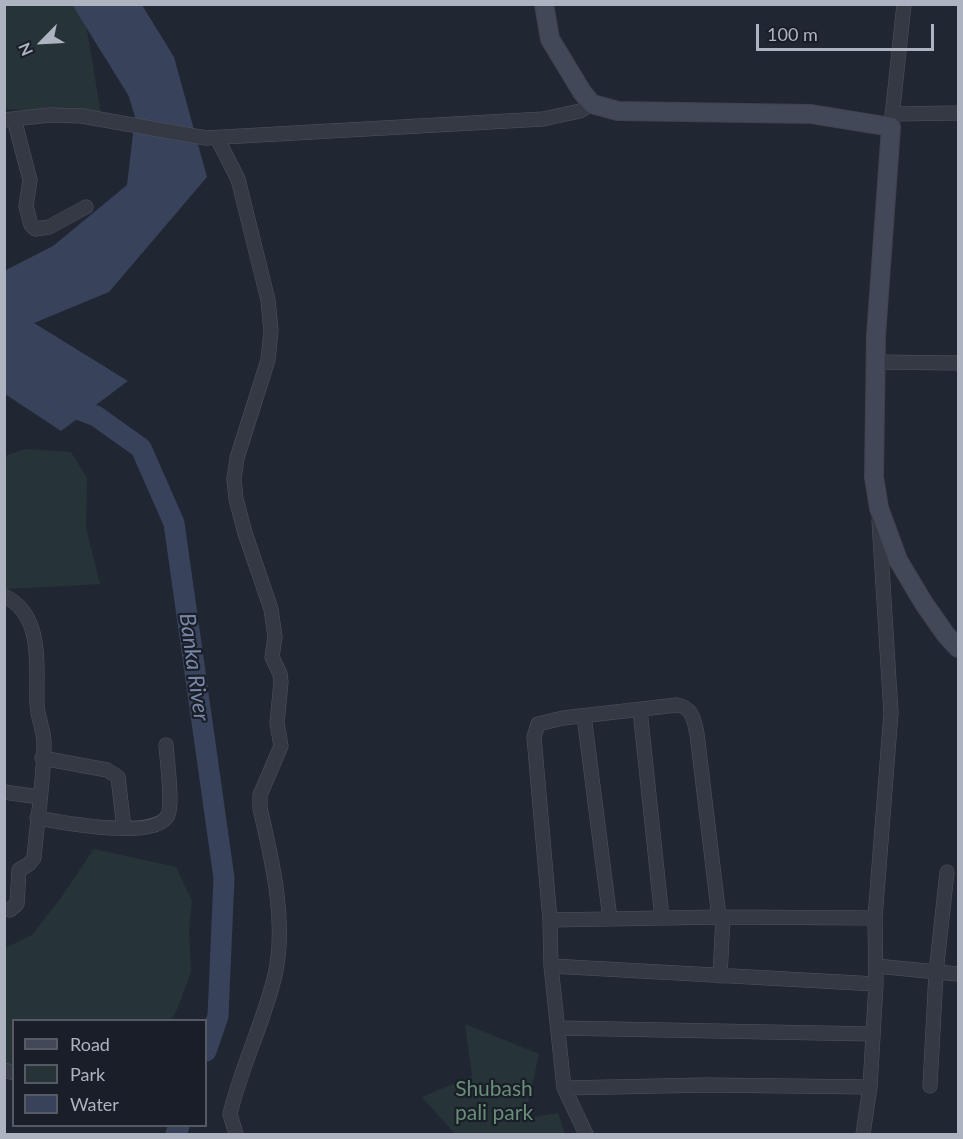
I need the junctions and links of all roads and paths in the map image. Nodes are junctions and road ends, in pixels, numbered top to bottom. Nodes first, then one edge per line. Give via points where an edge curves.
1 (543, 4) edge
2 (904, 4) edge
3 (592, 104) junction
4 (958, 112) edge
5 (9, 119) edge
6 (891, 121) junction
7 (211, 138) junction
8 (86, 207) dead end
9 (875, 362) junction
10 (958, 363) edge
11 (879, 508) junction
12 (4, 596) edge
13 (958, 648) edge
14 (640, 710) junction
15 (584, 716) junction
16 (166, 745) dead end
17 (42, 758) junction
18 (4, 792) edge
19 (39, 797) junction
20 (37, 818) junction
21 (124, 828) junction
22 (947, 872) dead end
23 (4, 909) edge
24 (721, 917) junction
25 (662, 918) junction
26 (875, 918) junction
27 (610, 919) junction
28 (550, 920) junction
29 (551, 966) junction
30 (876, 966) junction
31 (936, 973) junction
32 (958, 974) edge
33 (720, 976) junction
34 (876, 984) junction
35 (559, 1028) junction
36 (873, 1034) junction
37 (930, 1086) dead end
38 (870, 1087) junction
39 (564, 1088) junction
40 (236, 1134) edge
41 (586, 1134) edge
42 (863, 1134) edge

1 - 3 street via 550,39
2 - 6 street
3 - 6 street via 618,111 811,114
3 - 7 street via 580,111 543,119
4 - 6 street
5 - 7 street via 82,116
5 - 8 street via 30,180 26,206 31,225 35,229 49,227
6 - 9 street
7 - 40 street via 238,179 272,331 268,360 234,479 245,533 271,609 275,638 272,657 280,674 277,723 281,746 260,795 279,934 275,974 230,1114
9 - 10 street
9 - 11 street via 874,477
11 - 13 street via 898,560 922,602
11 - 26 street via 891,713
12 - 17 street via 18,603 34,635
14 - 15 street
14 - 24 street via 678,705 694,718
14 - 25 street
15 - 27 street
15 - 28 street via 544,722 535,730
16 - 21 street via 168,815 162,823 152,826
17 - 19 street
17 - 21 street via 107,770 118,777
18 - 19 street
19 - 20 street
20 - 21 street
20 - 23 street via 34,858 19,870 16,904 10,910
22 - 31 street
24 - 25 street
24 - 26 street
24 - 33 street
25 - 27 street
26 - 30 street
27 - 28 street
28 - 29 street
29 - 33 street
29 - 35 street
30 - 31 street
30 - 34 street
31 - 32 street
31 - 37 street
33 - 34 street
34 - 36 street
35 - 36 street
35 - 39 street
36 - 38 street
38 - 39 street
38 - 42 street
39 - 41 street

